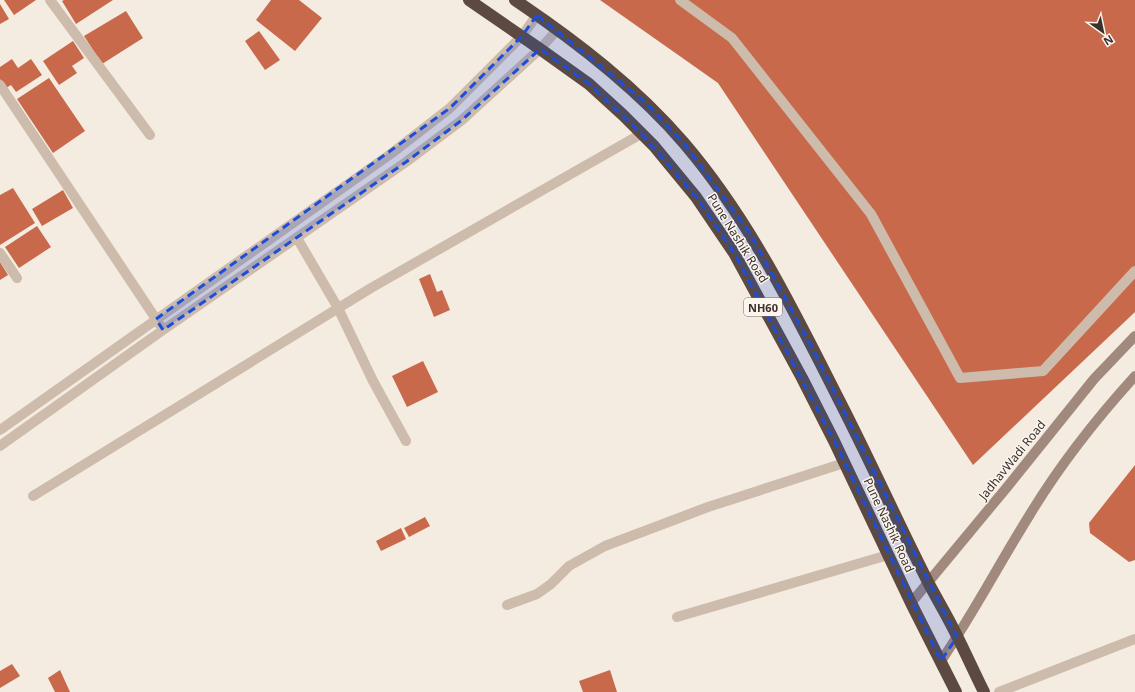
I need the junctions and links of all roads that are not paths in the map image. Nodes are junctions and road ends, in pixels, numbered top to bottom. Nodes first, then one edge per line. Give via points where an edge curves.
1 (50, 0) edge
2 (469, 0) edge
3 (515, 0) edge
4 (680, 0) edge
5 (537, 15) junction
6 (558, 29) junction
7 (522, 36) junction
8 (540, 49) junction
9 (0, 85) edge
10 (641, 134) junction
11 (150, 135) dead end
12 (297, 238) junction
13 (0, 253) edge
14 (1135, 272) edge
15 (17, 278) dead end
16 (338, 308) junction
17 (156, 320) junction
18 (163, 330) junction
19 (1135, 336) edge
20 (1135, 376) edge
21 (0, 430) edge
22 (406, 442) dead end
23 (0, 446) edge
24 (844, 462) junction
25 (33, 496) dead end
26 (888, 555) junction
27 (928, 582) junction
28 (911, 603) junction
29 (507, 605) dead end
30 (677, 617) dead end
31 (958, 637) junction
32 (1135, 639) edge
33 (941, 660) junction
34 (956, 692) edge
35 (984, 692) edge
36 (999, 692) edge

1 - 11 street
2 - 7 highway, Pune Nashik Road / NH60
3 - 5 highway, Pune Nashik Road / NH60
4 - 14 street via 732,38 871,214 960,378 1043,371
5 - 6 highway, Pune Nashik Road / NH60
5 - 7 street
6 - 8 street
6 - 27 highway, Pune Nashik Road / NH60 via 645,102 684,143 750,233 812,346
7 - 8 highway, Pune Nashik Road / NH60
7 - 17 street via 450,108
8 - 10 highway, Pune Nashik Road / NH60 via 588,84
8 - 12 street via 462,120
9 - 17 street
10 - 16 street
10 - 24 highway, Pune Nashik Road / NH60 via 696,197 734,253
12 - 16 street
12 - 18 street
13 - 15 street
16 - 22 street
16 - 25 street
17 - 18 street
17 - 21 street
18 - 23 street
19 - 27 street, JadhavWadi Road via 1094,379
20 - 31 street via 1068,458 1030,514
24 - 26 highway, Pune Nashik Road / NH60
24 - 29 street via 708,507 605,546 569,566 537,594
26 - 28 highway, Pune Nashik Road / NH60
26 - 30 street
27 - 28 street, JadhavWadi Road
27 - 31 highway, Pune Nashik Road / NH60
28 - 33 highway, Pune Nashik Road / NH60
31 - 33 street
31 - 35 highway, Pune Nashik Road / NH60
32 - 36 street
33 - 34 highway, Pune Nashik Road / NH60

